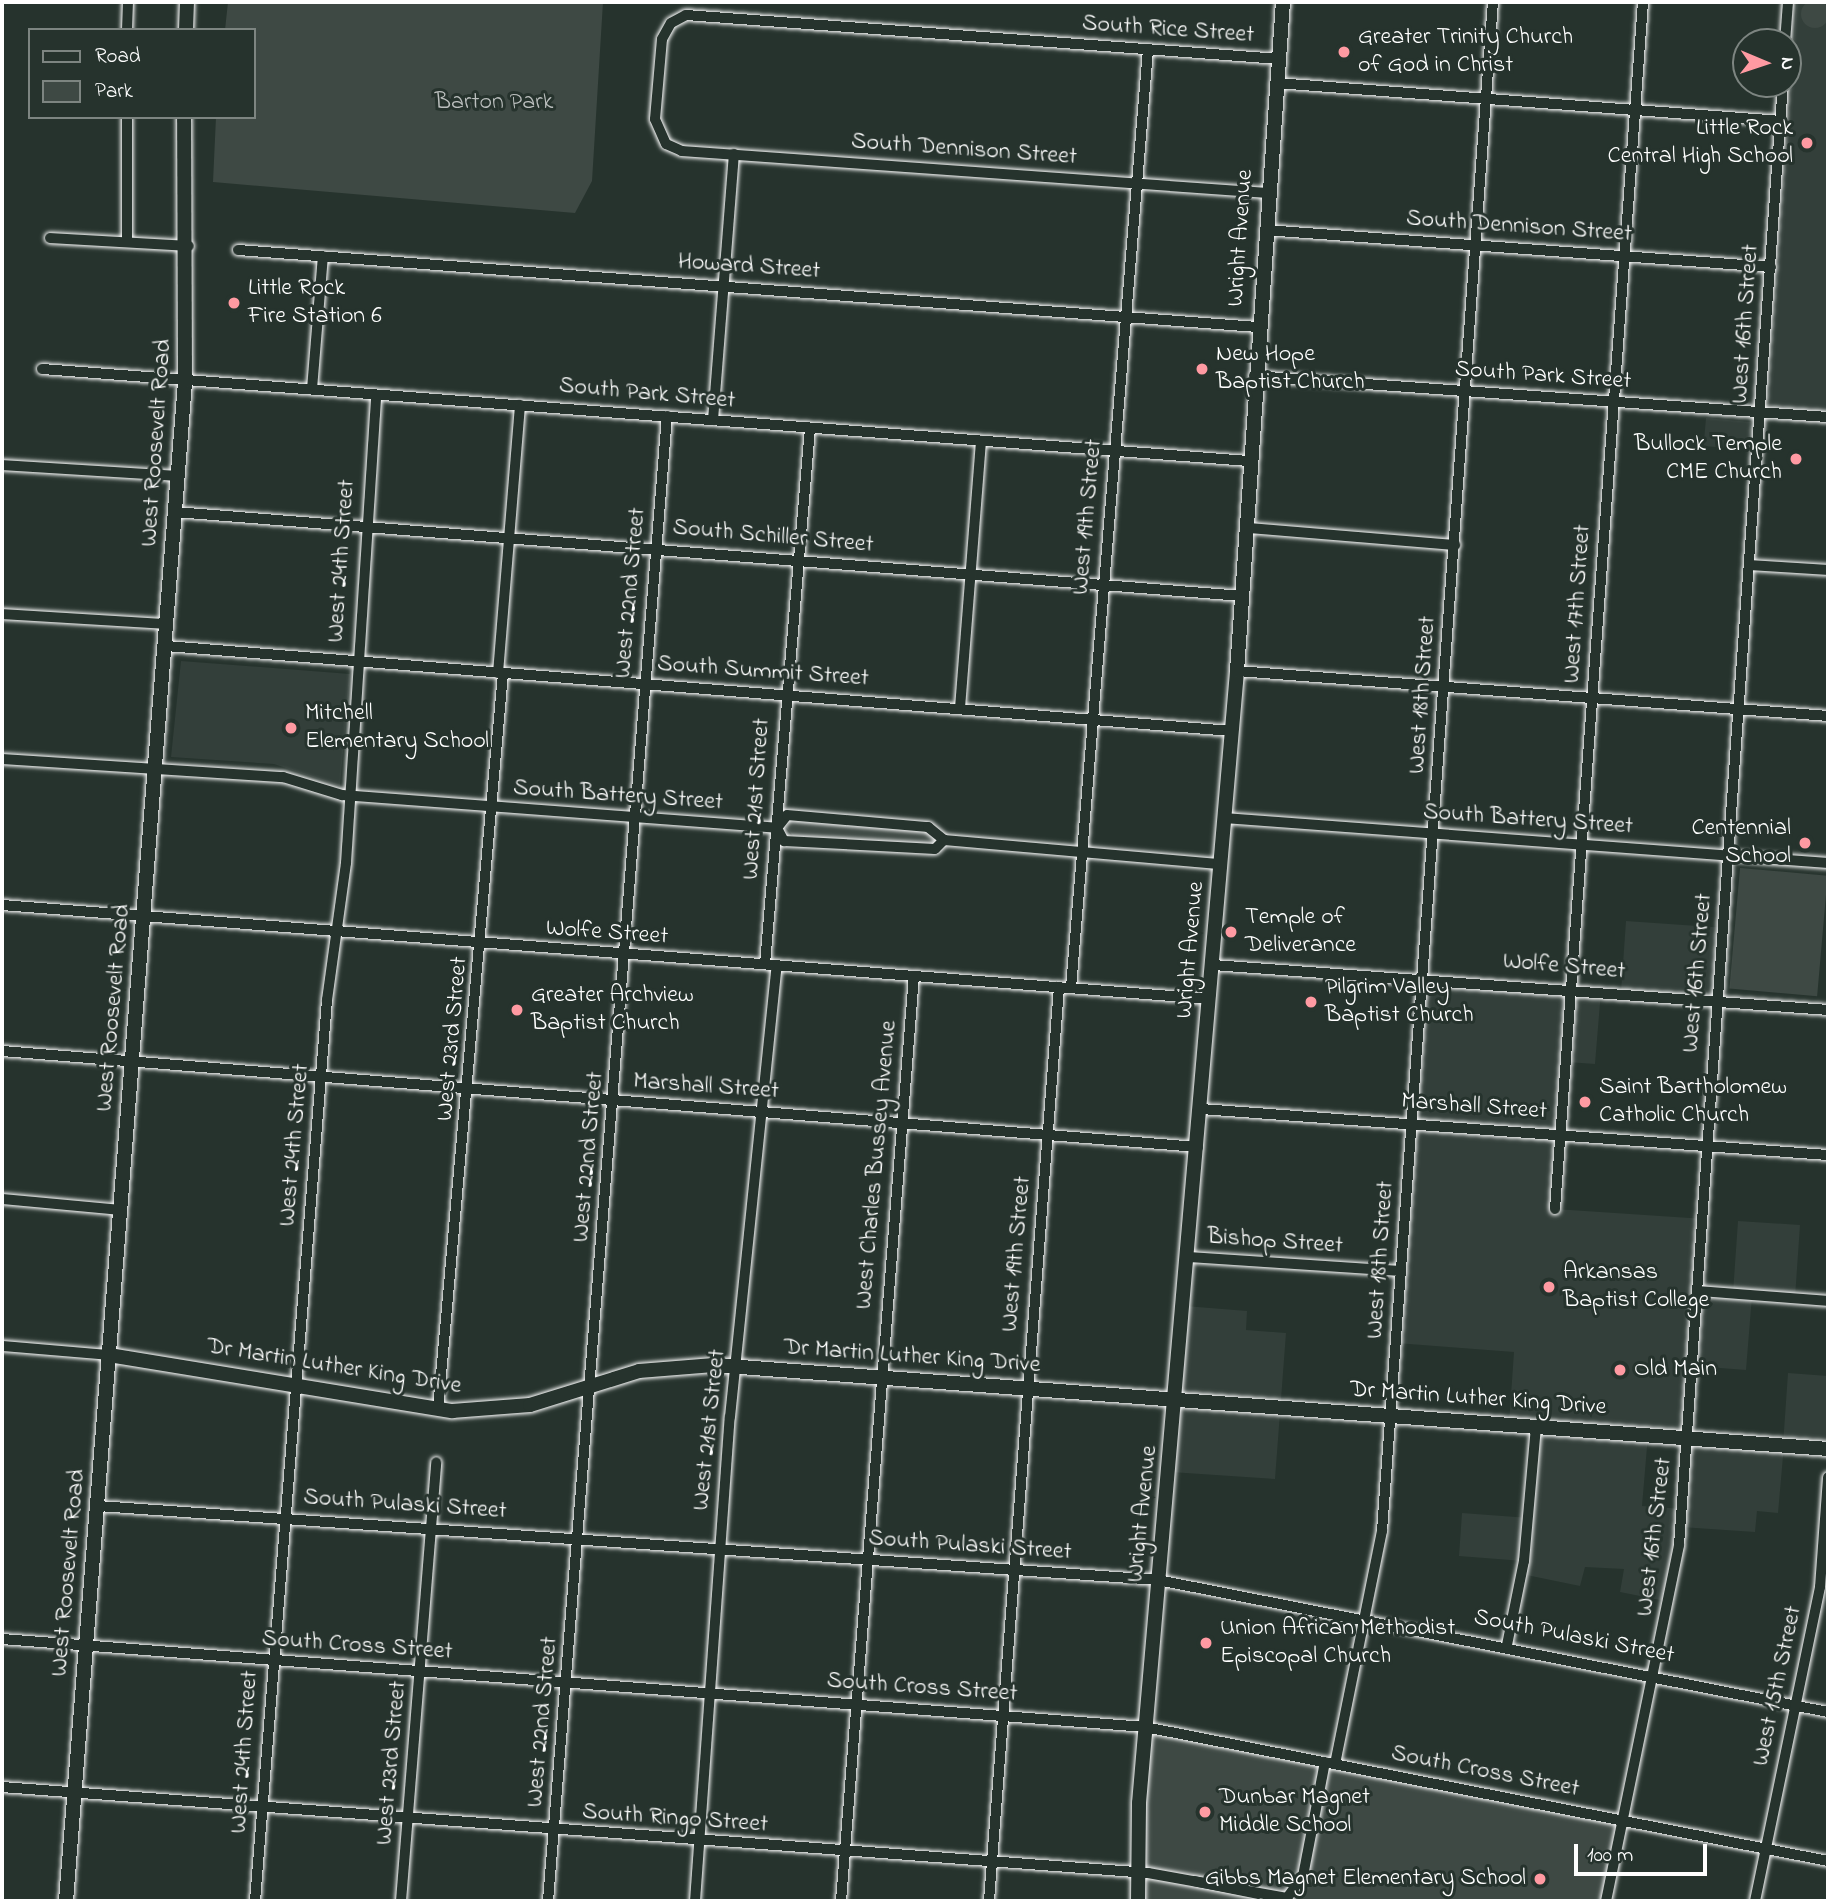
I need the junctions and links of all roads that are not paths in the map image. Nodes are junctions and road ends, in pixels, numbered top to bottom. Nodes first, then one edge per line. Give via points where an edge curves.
1 (128, 2) edge
2 (1283, 2) edge
3 (1493, 2) edge
4 (1643, 2) edge
5 (1788, 2) edge
6 (187, 4) edge
7 (127, 28) edge
8 (186, 28) edge
9 (1787, 28) edge
10 (1148, 50) junction
11 (1279, 59) junction
12 (1276, 83) junction
13 (1782, 98) edge
14 (1487, 99) junction
15 (1636, 110) junction
16 (127, 119) edge
17 (184, 119) edge
18 (1781, 121) junction
19 (662, 138) joint
20 (734, 154) junction
21 (1136, 183) junction
22 (1268, 193) junction
23 (1265, 230) junction
24 (50, 238) dead end
25 (127, 241) junction
26 (1476, 245) junction
27 (189, 246) junction
28 (238, 250) dead end
29 (323, 256) junction
30 (1624, 256) junction
31 (1771, 267) junction
32 (723, 287) junction
33 (1126, 317) junction
34 (1257, 327) junction
35 (42, 369) dead end
36 (1254, 376) junction
37 (185, 381) junction
38 (312, 389) junction
39 (1466, 391) junction
40 (376, 395) junction
41 (1614, 402) junction
42 (520, 405) junction
43 (1761, 412) junction
44 (667, 416) junction
45 (1828, 417) edge
46 (713, 420) junction
47 (810, 428) junction
48 (981, 441) junction
49 (1115, 451) junction
50 (1248, 461) junction
51 (2, 465) edge
52 (178, 476) junction
53 (175, 512) junction
54 (366, 526) junction
55 (1248, 528) junction
56 (509, 538) junction
57 (1455, 545) junction
58 (655, 549) junction
59 (799, 561) junction
60 (1750, 565) junction
61 (1828, 570) edge
62 (971, 574) junction
63 (1103, 586) junction
64 (1242, 596) junction
65 (2, 614) edge
66 (167, 624) junction
67 (166, 646) junction
68 (357, 661) junction
69 (1237, 671) junction
70 (501, 673) junction
71 (645, 684) junction
72 (1445, 686) junction
73 (787, 695) junction
74 (1593, 697) junction
75 (960, 708) junction
76 (1739, 709) junction
77 (1828, 716) edge
78 (1091, 719) junction
79 (1231, 731) junction
80 (2, 759) edge
81 (157, 769) junction
82 (351, 796) junction
83 (491, 808) junction
84 (634, 818) junction
85 (1224, 818) junction
86 (777, 828) junction
87 (1435, 834) junction
88 (944, 840) junction
89 (1581, 844) junction
90 (1082, 852) junction
91 (1728, 855) junction
92 (1828, 863) edge
93 (1221, 864) junction
94 (2, 905) edge
95 (145, 915) junction
96 (337, 932) junction
97 (482, 945) junction
98 (627, 955) junction
99 (771, 964) junction
100 (1213, 965) junction
101 (914, 976) junction
102 (1424, 977) junction
103 (1065, 988) junction
104 (1570, 988) junction
105 (1210, 999) junction
106 (1717, 1000) junction
107 (1828, 1010) edge
108 (2, 1051) edge
109 (133, 1064) junction
110 (321, 1078) junction
111 (470, 1090) junction
112 (617, 1101) junction
113 (1201, 1109) junction
114 (763, 1113) junction
115 (902, 1124) junction
116 (1412, 1124) junction
117 (1561, 1134) junction
118 (1048, 1137) junction
119 (1198, 1147) junction
120 (1706, 1147) junction
121 (1828, 1155) edge
122 (2, 1199) edge
123 (1555, 1209) dead end
124 (121, 1210) junction
125 (1190, 1257) junction
126 (1400, 1271) junction
127 (1699, 1292) junction
128 (1828, 1301) edge
129 (2, 1346) edge
130 (109, 1355) junction
131 (737, 1367) junction
132 (882, 1377) junction
133 (296, 1387) junction
134 (588, 1388) junction
135 (1027, 1388) junction
136 (1177, 1397) junction
137 (438, 1409) junction
138 (1389, 1416) junction
139 (1536, 1426) junction
140 (1688, 1437) junction
141 (1828, 1449) edge
142 (436, 1462) dead end
143 (1828, 1477) edge
144 (97, 1506) junction
145 (286, 1517) junction
146 (432, 1529) junction
147 (578, 1539) junction
148 (719, 1548) junction
149 (867, 1559) junction
150 (1013, 1571) junction
151 (1158, 1580) junction
152 (1365, 1618) junction
153 (2, 1639) edge
154 (86, 1645) junction
155 (1507, 1645) junction
156 (274, 1661) junction
157 (422, 1671) junction
158 (1655, 1674) junction
159 (567, 1683) junction
160 (710, 1692) junction
161 (856, 1704) junction
162 (1796, 1706) junction
163 (1828, 1712) edge
164 (1001, 1715) junction
165 (1145, 1727) junction
166 (1330, 1763) junction
167 (2, 1787) edge
168 (75, 1792) junction
169 (262, 1806) junction
170 (409, 1819) junction
171 (1622, 1819) junction
172 (555, 1831) junction
173 (699, 1841) junction
174 (1766, 1849) junction
175 (845, 1854) junction
176 (1828, 1861) edge
177 (991, 1865) junction
178 (1136, 1872) junction
179 (1258, 1894) joint
180 (66, 1901) edge
181 (255, 1901) edge
182 (401, 1901) edge
183 (548, 1901) edge
184 (695, 1901) edge
185 (841, 1901) edge
186 (989, 1901) edge
187 (1138, 1901) edge
188 (1606, 1901) edge
189 (1755, 1901) edge

1 - 7 street
2 - 11 main road, Wright Avenue
3 - 14 street, West 18th Street
4 - 15 street, West 17th Street
5 - 9 street
6 - 8 main road
10 - 11 street, South Rice Street
10 - 19 street, South Rice Street via 695,15 678,19 662,39 655,119
10 - 21 street, West 19th Street
11 - 12 main road, Wright Avenue
12 - 14 street
12 - 22 main road, Wright Avenue
13 - 18 street, West 16th Street
14 - 15 street
14 - 26 street, West 18th Street
15 - 18 street
15 - 30 street, West 17th Street
16 - 25 street
17 - 27 main road, West Roosevelt Road
18 - 31 street, West 16th Street
19 - 20 street, South Dennison Street via 682,150
20 - 21 street, South Dennison Street
20 - 32 street
21 - 22 street, South Dennison Street
21 - 33 street, West 19th Street
22 - 23 main road, Wright Avenue
23 - 26 street, South Dennison Street
23 - 34 main road, Wright Avenue
24 - 25 street
25 - 27 street
26 - 30 street, South Dennison Street
26 - 39 street, West 18th Street
27 - 37 main road, West Roosevelt Road
28 - 29 street, Howard Street
29 - 32 street, Howard Street
29 - 38 street
30 - 31 street, South Dennison Street
30 - 41 street, West 17th Street
31 - 43 street, West 16th Street
32 - 33 street, Howard Street
32 - 46 street
33 - 34 street, Howard Street
33 - 49 street, West 19th Street
34 - 36 main road, Wright Avenue
35 - 37 street, South Park Street
36 - 39 street, South Park Street
36 - 50 main road, Wright Avenue
37 - 38 street, South Park Street
37 - 52 main road, West Roosevelt Road
38 - 40 street, South Park Street
39 - 41 street, South Park Street
39 - 57 street, West 18th Street
40 - 42 street, South Park Street
40 - 54 street, West 24th Street
41 - 43 street, South Park Street
41 - 74 street, West 17th Street
42 - 44 street, South Park Street
42 - 56 street, West 23rd Street
43 - 45 street, South Park Street
43 - 60 street, West 16th Street
44 - 46 street, South Park Street
44 - 58 street, West 22nd Street
46 - 47 street, South Park Street
47 - 48 street, South Park Street
47 - 59 street, West 21st Street
48 - 49 street, South Park Street
48 - 62 street
49 - 50 street, South Park Street
49 - 63 street, West 19th Street
50 - 55 main road, Wright Avenue
51 - 52 street
52 - 53 main road, West Roosevelt Road
53 - 54 street, South Schiller Street
53 - 66 main road, West Roosevelt Road
54 - 56 street, South Schiller Street
54 - 68 street, West 24th Street
55 - 57 street
55 - 64 main road, Wright Avenue
56 - 58 street, South Schiller Street
56 - 70 street, West 23rd Street
57 - 72 street, West 18th Street
58 - 59 street, South Schiller Street
58 - 71 street, West 22nd Street
59 - 62 street, South Schiller Street
59 - 73 street, West 21st Street
60 - 61 street
60 - 76 street, West 16th Street
62 - 63 street, South Schiller Street
62 - 75 street
63 - 64 street, South Schiller Street
63 - 78 street, West 19th Street
64 - 69 main road, Wright Avenue
65 - 66 street
66 - 67 main road, West Roosevelt Road
67 - 68 street, South Summit Street
67 - 81 main road, West Roosevelt Road
68 - 70 street, South Summit Street
68 - 82 street, West 24th Street
69 - 72 street
69 - 79 main road, Wright Avenue
70 - 71 street, South Summit Street
70 - 83 street, West 23rd Street
71 - 73 street, South Summit Street
71 - 84 street, West 22nd Street
72 - 74 street
72 - 87 street, West 18th Street
73 - 75 street, South Summit Street
73 - 86 street, West 21st Street
74 - 76 street
74 - 89 street, West 17th Street
75 - 78 street, South Summit Street
76 - 77 street
76 - 91 street, West 16th Street
78 - 79 street, South Summit Street
78 - 90 street, West 19th Street
79 - 85 main road, Wright Avenue
80 - 81 street, South Battery Street
81 - 82 street, South Battery Street via 283,777
81 - 95 main road, West Roosevelt Road
82 - 83 street, South Battery Street
82 - 96 street, West 24th Street
83 - 84 street, South Battery Street
83 - 97 street, West 23rd Street
84 - 86 street, South Battery Street
84 - 98 street, West 22nd Street
85 - 87 street, South Battery Street
85 - 93 main road, Wright Avenue
86 - 88 street via 784,841 926,849
86 - 88 street, South Battery Street via 787,815 928,827
86 - 99 street, West 21st Street
87 - 89 street, South Battery Street
87 - 102 street, West 18th Street
88 - 90 street, South Battery Street
89 - 91 street, South Battery Street
89 - 104 street, West 17th Street
90 - 93 street, South Battery Street
90 - 103 street, West 19th Street
91 - 92 street, South Battery Street
91 - 106 street, West 16th Street
93 - 100 main road, Wright Avenue
94 - 95 street, Wolfe Street
95 - 96 street, Wolfe Street
95 - 109 main road, West Roosevelt Road
96 - 97 street, Wolfe Street
96 - 110 street, West 24th Street
97 - 98 street, Wolfe Street
97 - 111 street, West 23rd Street
98 - 99 street, Wolfe Street
98 - 112 street, West 22nd Street
99 - 101 street, Wolfe Street
99 - 114 street, West 21st Street
100 - 102 street, Wolfe Street
100 - 105 main road, Wright Avenue
101 - 103 street, Wolfe Street
101 - 115 street, West Charles Bussey Avenue
102 - 104 street, Wolfe Street
102 - 116 street, West 18th Street
103 - 105 street, Wolfe Street
103 - 118 street, West 19th Street
104 - 106 street, Wolfe Street
104 - 117 street, West 17th Street
105 - 113 main road, Wright Avenue
106 - 107 street, Wolfe Street
106 - 120 street, West 16th Street
108 - 109 street, Marshall Street
109 - 110 street, Marshall Street
109 - 124 main road, West Roosevelt Road
110 - 111 street, Marshall Street
110 - 133 street, West 24th Street
111 - 112 street, Marshall Street
111 - 137 street, West 23rd Street
112 - 114 street, Marshall Street
112 - 134 street, West 22nd Street
113 - 116 street, Marshall Street
113 - 119 main road, Wright Avenue
114 - 115 street, Marshall Street
114 - 131 street, West 21st Street
115 - 118 street, Marshall Street
115 - 132 street, West Charles Bussey Avenue
116 - 117 street, Marshall Street
116 - 126 street, West 18th Street
117 - 120 street, Marshall Street
117 - 123 street, West 17th Street
118 - 119 street, Marshall Street
118 - 135 street, West 19th Street
119 - 125 main road, Wright Avenue
120 - 121 street, Marshall Street
120 - 127 street, West 16th Street
122 - 124 street
124 - 130 main road, West Roosevelt Road
125 - 126 street, Bishop Street
125 - 136 main road, Wright Avenue
126 - 138 street, West 18th Street
127 - 128 street
127 - 140 street, West 16th Street
129 - 130 street, Dr Martin Luther King Drive
130 - 133 main road, Dr Martin Luther King Drive
130 - 144 main road, West Roosevelt Road
131 - 132 main road, Dr Martin Luther King Drive
131 - 134 main road, Dr Martin Luther King Drive via 663,1368
131 - 148 street, West 21st Street
132 - 135 main road, Dr Martin Luther King Drive
132 - 149 street, West Charles Bussey Avenue
133 - 137 main road, Dr Martin Luther King Drive
133 - 145 street, West 24th Street
134 - 137 main road, Dr Martin Luther King Drive via 512,1408
134 - 147 street, West 22nd Street
135 - 136 main road, Dr Martin Luther King Drive
135 - 150 street, West 19th Street
136 - 138 main road, Dr Martin Luther King Drive
136 - 151 main road, Wright Avenue
138 - 139 main road, Dr Martin Luther King Drive
138 - 152 street, West 18th Street via 1382,1531
139 - 140 main road, Dr Martin Luther King Drive
139 - 155 street via 1524,1561
140 - 141 main road, Dr Martin Luther King Drive
140 - 158 street, West 16th Street via 1676,1568
142 - 146 street, West 23rd Street
143 - 162 street, West 15th Street via 1820,1587
144 - 145 street, South Pulaski Street
144 - 154 main road, West Roosevelt Road
145 - 146 street, South Pulaski Street
145 - 156 street, West 24th Street
146 - 147 street, South Pulaski Street
146 - 157 street, West 23rd Street
147 - 148 street, South Pulaski Street
147 - 159 street, West 22nd Street
148 - 149 street, South Pulaski Street
148 - 160 street, West 21st Street
149 - 150 street, South Pulaski Street
149 - 161 street, West Charles Bussey Avenue
150 - 151 street, South Pulaski Street
150 - 164 street, West 19th Street
151 - 152 street, South Pulaski Street
151 - 165 main road, Wright Avenue
152 - 155 street, South Pulaski Street
152 - 166 street, West 18th Street
153 - 154 street, South Cross Street
154 - 156 street, South Cross Street
154 - 168 main road, West Roosevelt Road
155 - 158 street, South Pulaski Street
156 - 157 street, South Cross Street
156 - 169 street, West 24th Street
157 - 159 street, South Cross Street
157 - 170 street, West 23rd Street
158 - 162 street, South Pulaski Street
158 - 171 street, West 16th Street
159 - 160 street, South Cross Street
159 - 172 street, West 22nd Street
160 - 161 street, South Cross Street
160 - 173 street, West 21st Street
161 - 164 street, South Cross Street
161 - 175 street, West Charles Bussey Avenue
162 - 163 street, South Pulaski Street
162 - 174 street, West 15th Street
164 - 165 street, South Cross Street
164 - 177 street, West 19th Street
165 - 166 street, South Cross Street
165 - 178 main road, Wright Avenue
166 - 171 street, South Cross Street
166 - 179 street, West 18th Street via 1298,1889 1287,1898
167 - 168 street, South Ringo Street
168 - 169 street, South Ringo Street
168 - 180 main road, West Roosevelt Road
169 - 170 street, South Ringo Street
169 - 181 street, West 24th Street
170 - 172 street, South Ringo Street
170 - 182 street, West 23rd Street
171 - 174 street, South Cross Street
171 - 188 street, West 16th Street
172 - 173 street, South Ringo Street
172 - 183 street, West 22nd Street
173 - 175 street, South Ringo Street
173 - 184 street, West 21st Street
174 - 176 street, South Cross Street
174 - 189 street, West 15th Street
175 - 177 street, South Ringo Street
175 - 185 street, West Charles Bussey Avenue
177 - 178 street, South Ringo Street
177 - 186 street, West 19th Street
178 - 179 street, South Ringo Street
178 - 187 main road, Wright Avenue

